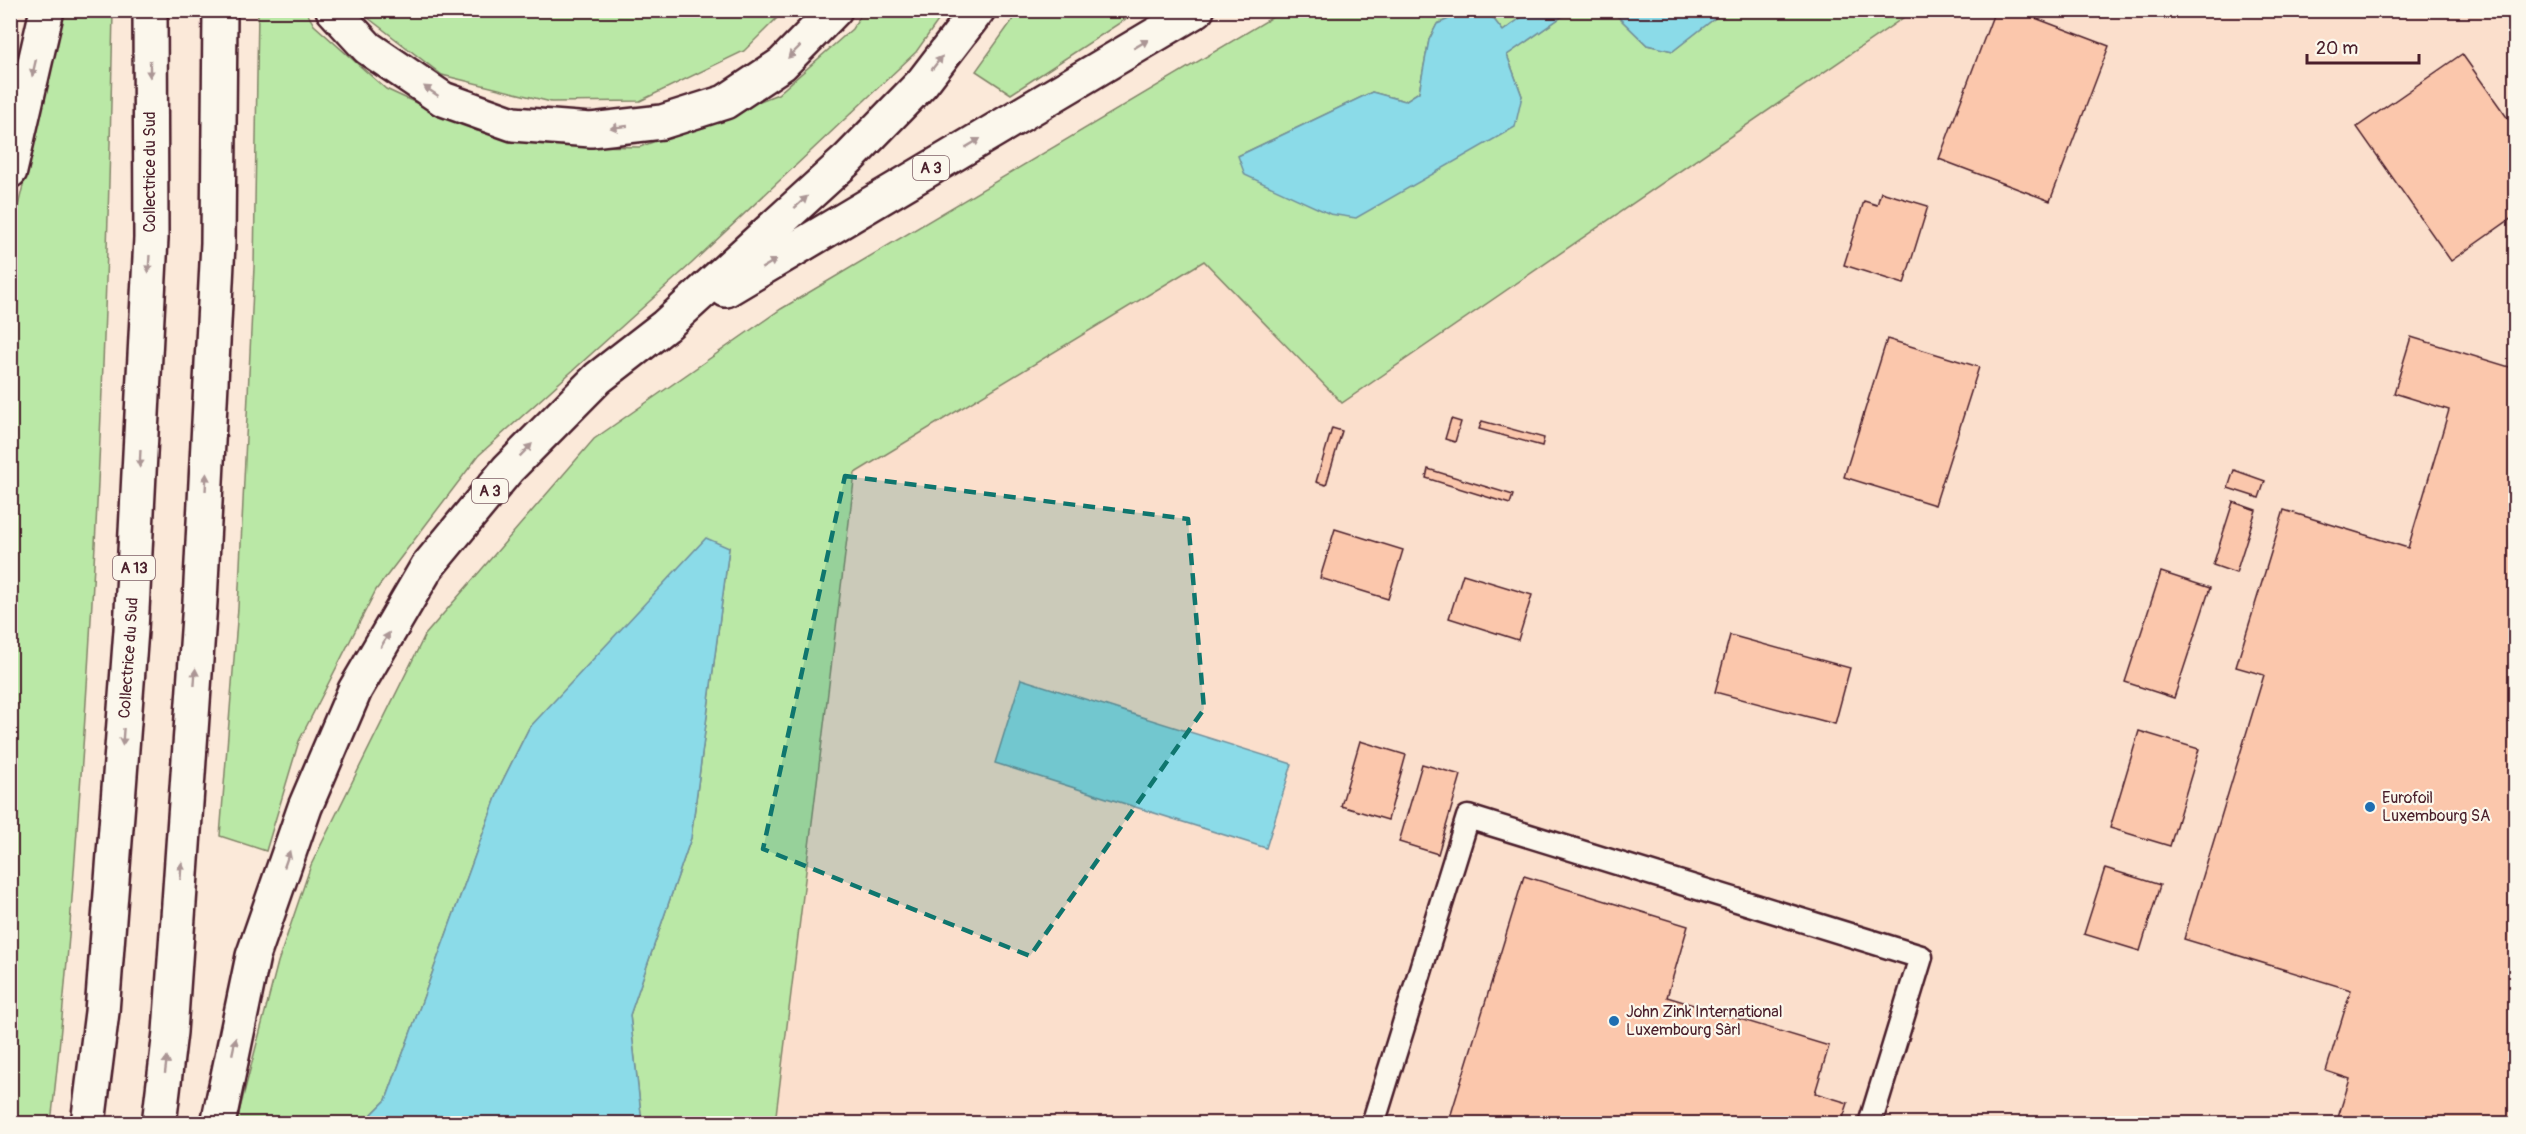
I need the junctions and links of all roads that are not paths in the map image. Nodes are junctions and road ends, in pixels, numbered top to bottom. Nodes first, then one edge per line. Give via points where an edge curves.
1 (47, 10) edge
2 (150, 10) edge
3 (220, 10) edge
4 (333, 10) edge
5 (835, 10) edge
6 (978, 10) edge
7 (1197, 10) edge
8 (10, 171) edge
9 (665, 326) junction
10 (88, 1124) edge
11 (159, 1124) edge
12 (218, 1124) edge
13 (1373, 1124) edge
14 (1870, 1124) edge

1 -> 8 highway
2 -> 10 highway, Collectrice du Sud / A 13 via 151,238 131,630 102,1012
11 -> 3 highway via 170,1032 200,602 218,243
5 -> 4 highway via 782,64 724,102 662,122 591,130 513,124 443,99 368,48
9 -> 6 highway, A 3 via 849,159 922,83
9 -> 7 highway, A 3
12 -> 9 highway, A 3 via 253,956 305,807 355,690 427,567 508,469 598,378
13 - 14 lane via 1468,817 1922,957

